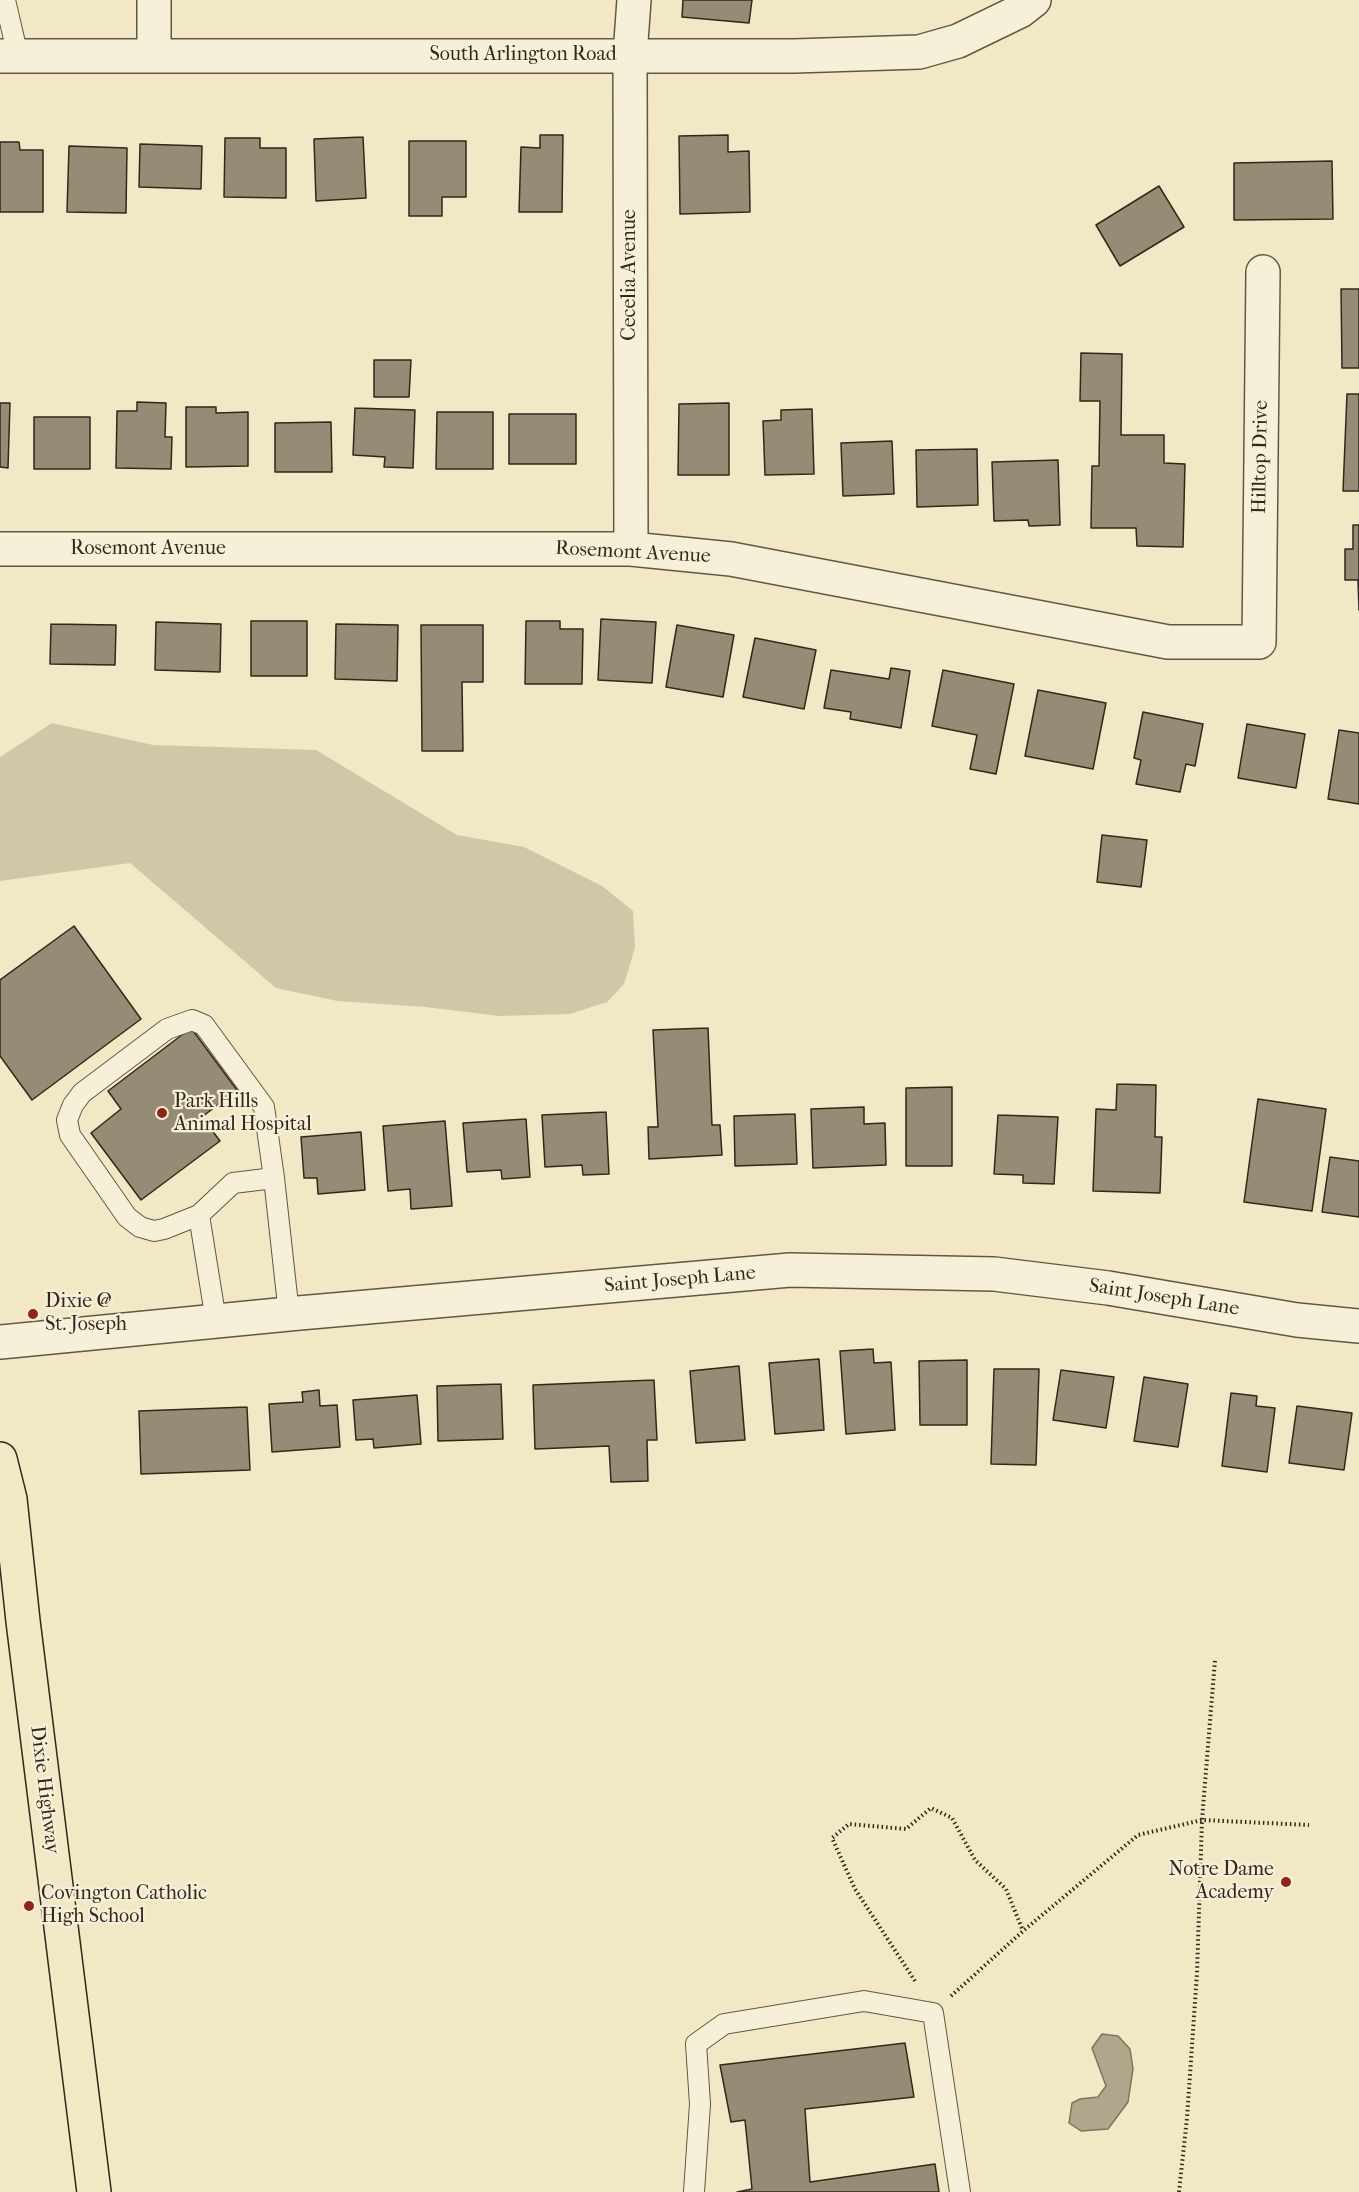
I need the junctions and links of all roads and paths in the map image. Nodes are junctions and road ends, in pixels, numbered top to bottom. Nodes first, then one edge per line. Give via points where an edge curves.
1 (5, 0) edge
2 (154, 0) edge
3 (634, 0) edge
4 (1034, 0) edge
5 (154, 55) junction
6 (630, 55) junction
7 (9, 56) edge
8 (1263, 272) dead end
9 (0, 549) edge
10 (631, 549) junction
11 (1259, 642) joint
12 (274, 1178) junction
13 (199, 1215) junction
14 (289, 1314) junction
15 (216, 1321) junction
16 (1359, 1326) edge
17 (0, 1342) edge
18 (0, 1459) edge
19 (1215, 1660) dead end
20 (1202, 1820) junction
21 (1309, 1825) dead end
22 (1023, 1930) junction
23 (933, 2013) junction
24 (94, 2192) edge
25 (694, 2192) edge
26 (960, 2192) edge
27 (1179, 2192) edge

1 - 7 lane
2 - 5 street
3 - 6 street, Cecelia Avenue
4 - 6 street, South Arlington Road via 1020,11 958,41 919,52
5 - 6 street, South Arlington Road
5 - 7 street, South Arlington Road
6 - 10 street, Cecelia Avenue
8 - 11 street, Hilltop Drive
9 - 10 street, Rosemont Avenue
10 - 11 street, Rosemont Avenue via 730,559 1168,642
12 - 13 lane via 232,1183
12 - 13 lane via 264,1107 204,1025 192,1020 167,1029 82,1093 68,1120 70,1135 127,1217 140,1227 164,1229
12 - 14 lane
13 - 15 lane
14 - 15 street, Saint Joseph Lane
14 - 16 street, Saint Joseph Lane via 790,1270 994,1274
15 - 17 street, Saint Joseph Lane
18 - 24 main road, Dixie Highway via 10,1499
19 - 20 path
20 - 21 path
20 - 22 path via 1138,1835
20 - 27 path via 1197,1973
22 - 23 path
22 - 23 path via 1006,1889 975,1860 952,1818 942,1813 931,1808 906,1829 849,1824 832,1838 855,1889 906,1963
23 - 25 lane via 864,2001 724,2025 696,2044 700,2104
23 - 26 lane

